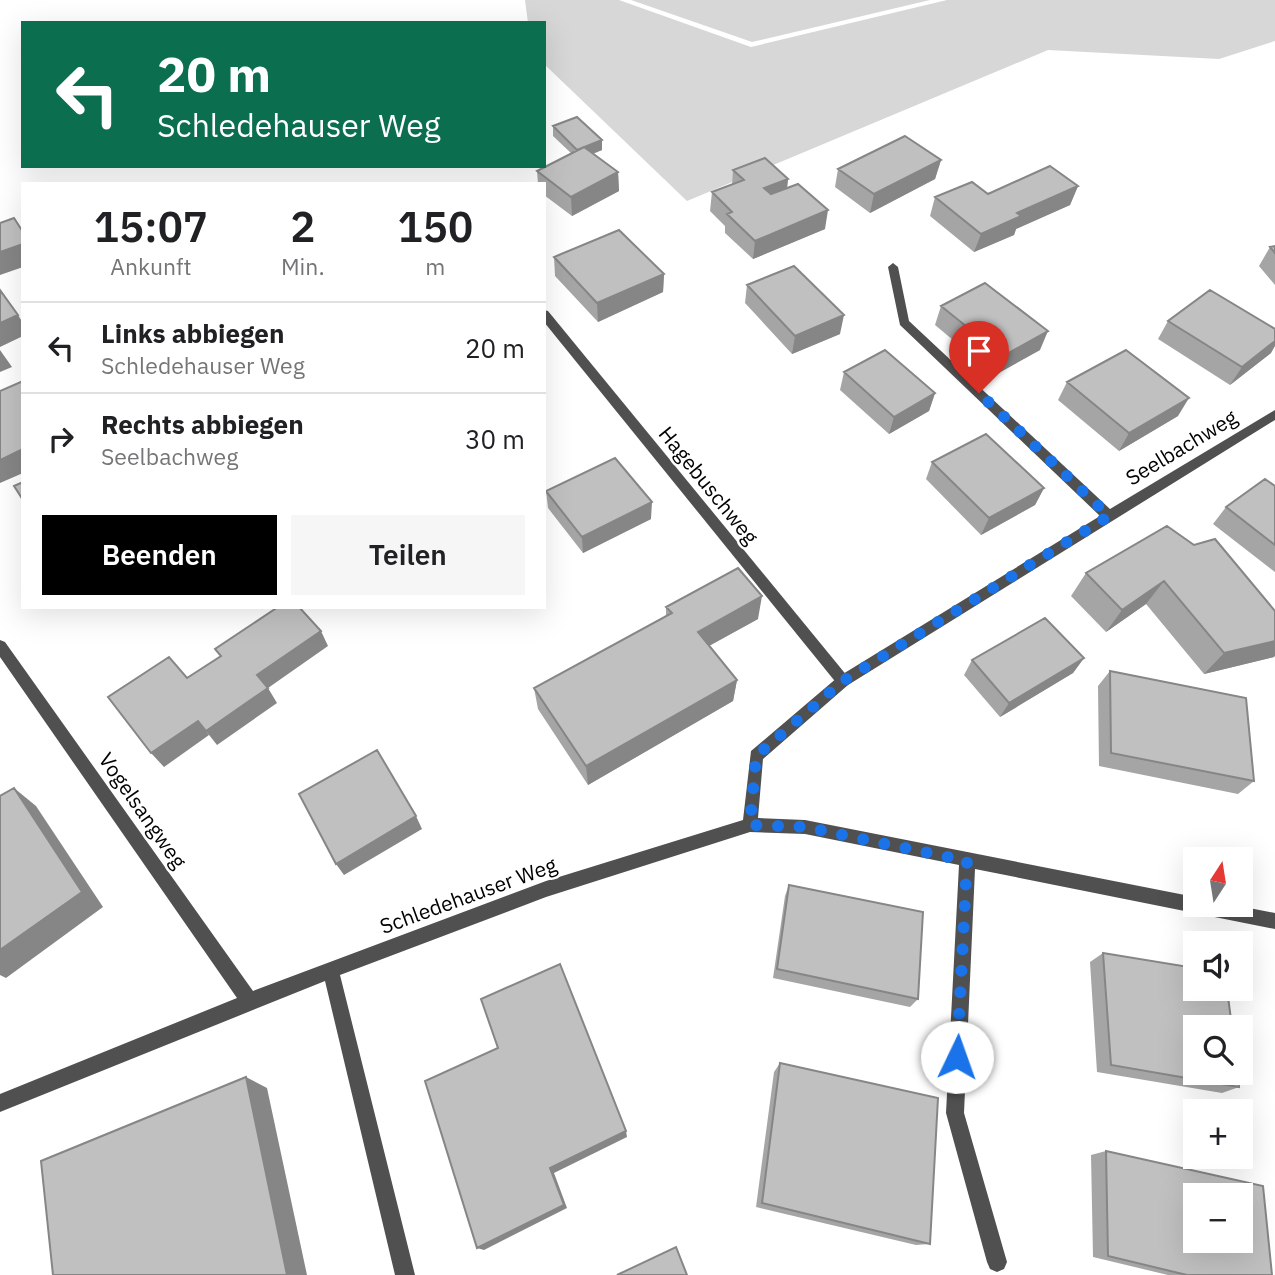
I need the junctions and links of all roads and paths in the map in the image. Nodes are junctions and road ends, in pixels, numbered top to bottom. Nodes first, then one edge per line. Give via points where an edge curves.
1 (893, 267) dead end
2 (546, 316) edge
3 (1275, 414) edge
4 (1109, 516) junction
5 (0, 646) edge
6 (843, 681) junction
7 (750, 825) junction
8 (967, 861) junction
9 (1275, 921) edge
10 (331, 971) junction
11 (250, 1000) junction
12 (0, 1103) edge
13 (998, 1262) dead end
14 (405, 1275) edge

1 - 4 street via 904,322
2 - 6 street, Hagebuschweg
3 - 4 street, Seelbachweg
4 - 6 street, Seelbachweg
5 - 11 street, Vogelsangweg
6 - 7 street, Seelbachweg via 756,756
7 - 8 street, Schledehauser Weg via 805,827
7 - 10 street, Schledehauser Weg via 546,889
8 - 9 street, Schledehauser Weg
8 - 13 street via 955,1112
10 - 11 street, Schledehauser Weg
10 - 14 street
11 - 12 street, Schledehauser Weg

